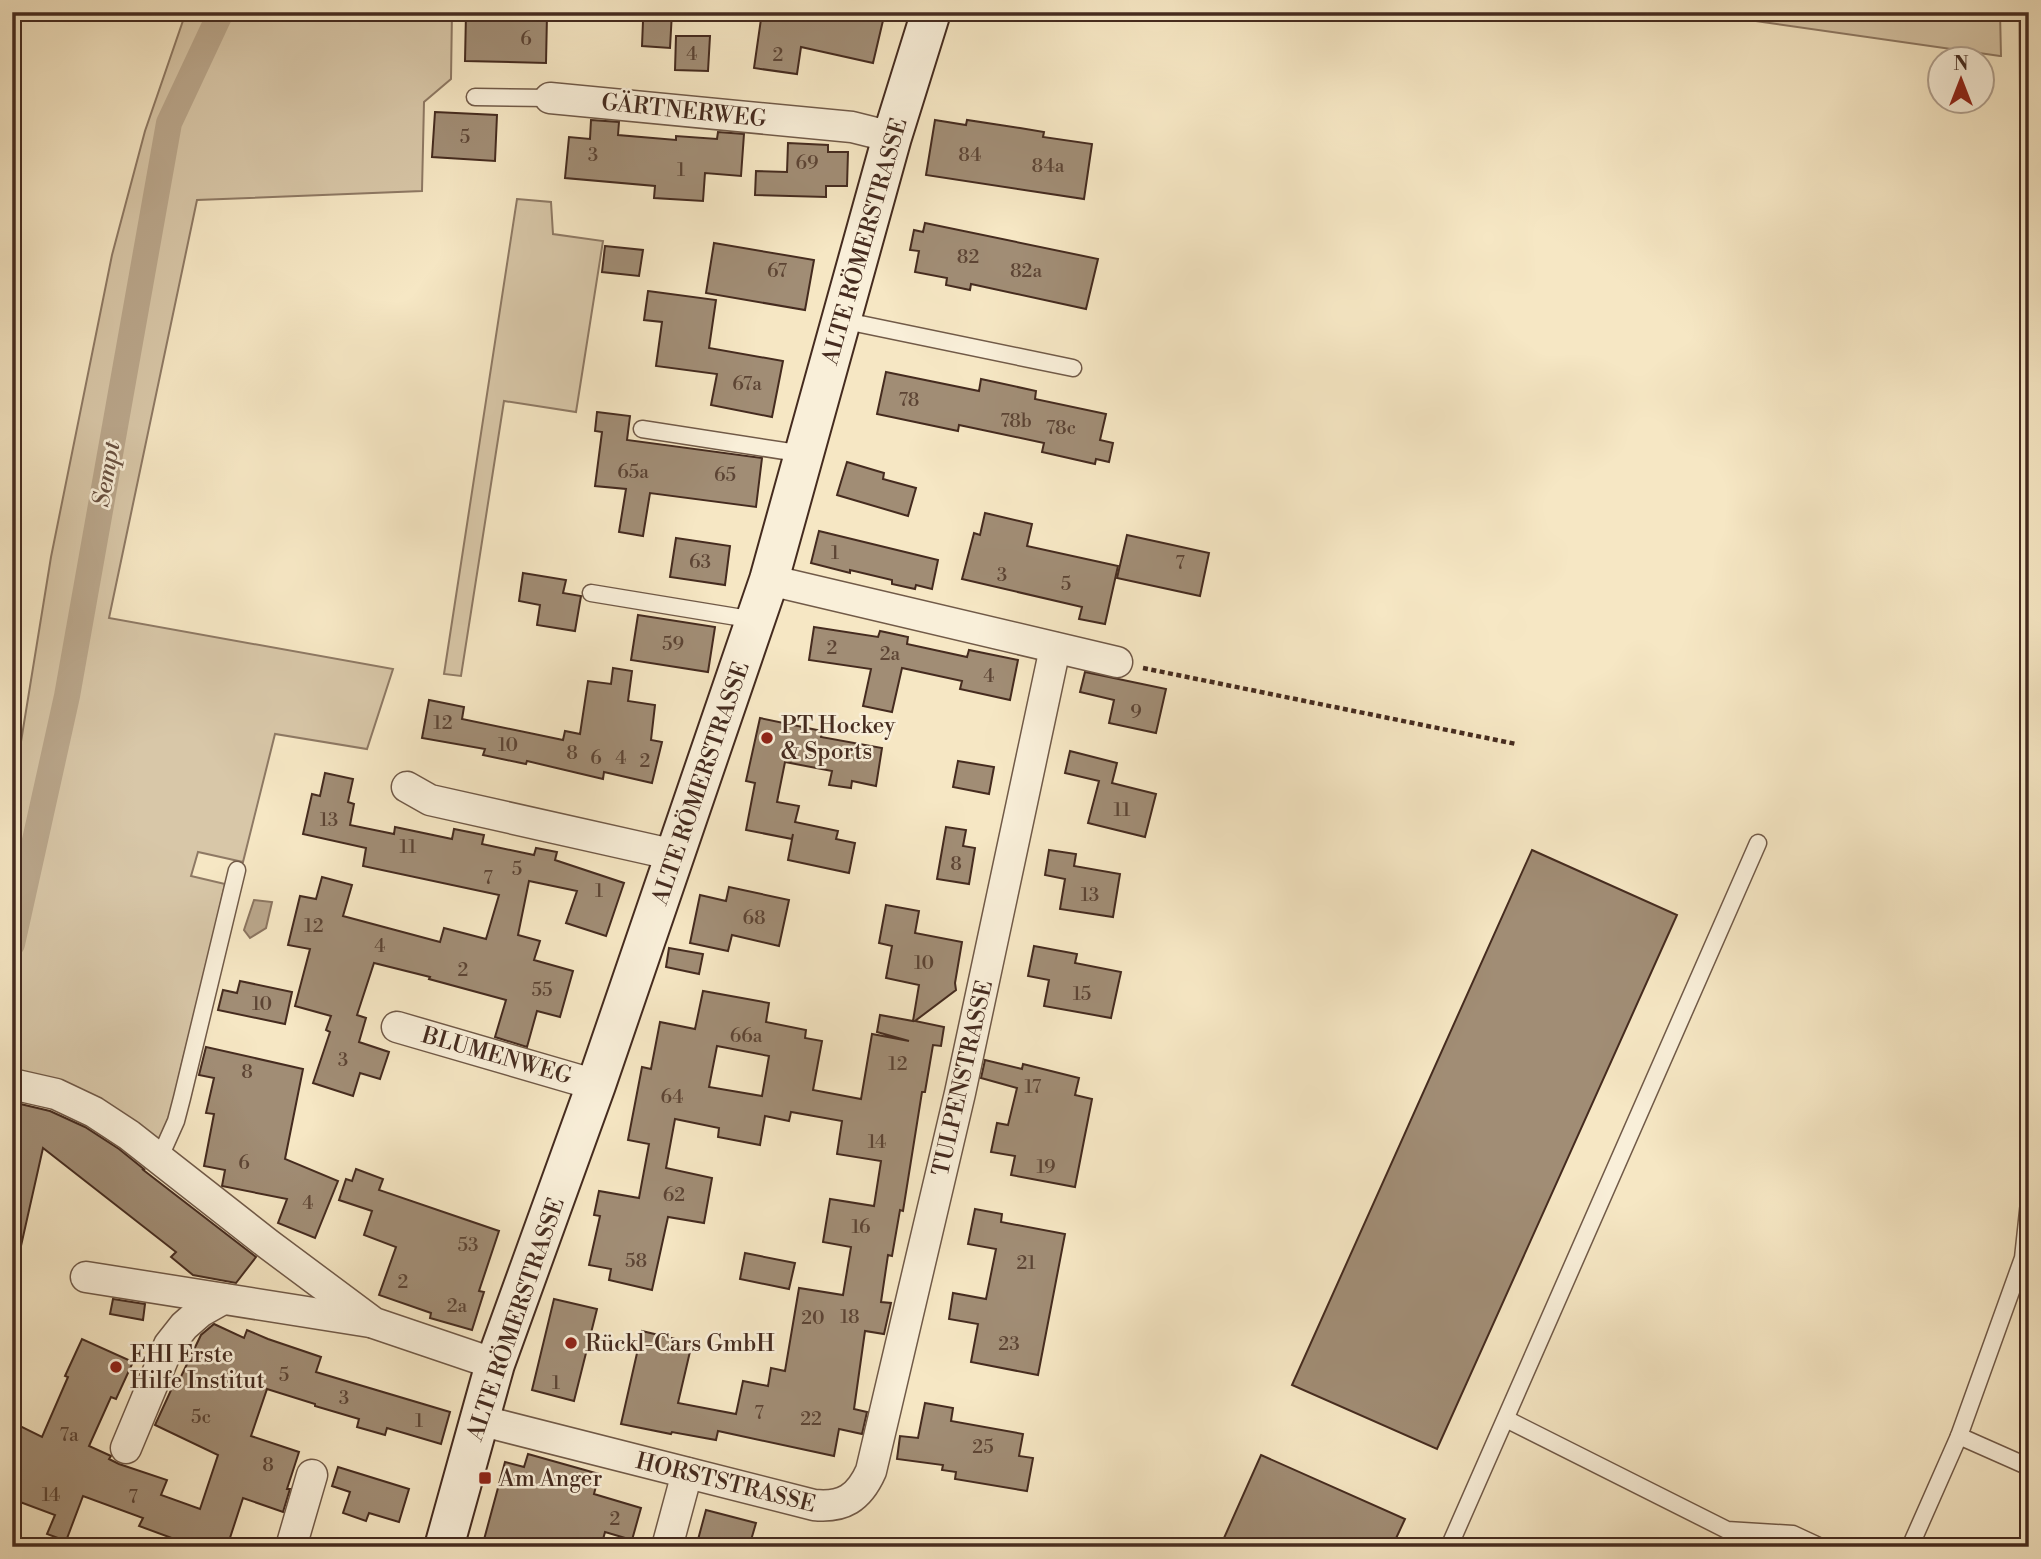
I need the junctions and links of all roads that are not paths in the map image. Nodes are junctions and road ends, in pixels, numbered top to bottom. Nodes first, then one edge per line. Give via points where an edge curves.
1 (931, 12) edge
2 (2028, 12) edge
3 (475, 97) dead end
4 (550, 98) joint
5 (891, 137) junction
6 (2029, 190) edge
7 (841, 320) junction
8 (1073, 368) dead end
9 (642, 429) dead end
10 (804, 454) junction
11 (769, 580) junction
12 (592, 593) dead end
13 (756, 621) junction
14 (1055, 648) junction
15 (1117, 662) road end
16 (407, 787) dead end
17 (1758, 843) dead end
18 (676, 855) junction
19 (237, 870) dead end
20 (397, 1027) dead end
21 (12, 1084) edge
22 (596, 1085) junction
23 (159, 1158) junction
24 (2029, 1202) edge
25 (2026, 1259) edge
26 (86, 1277) dead end
27 (223, 1299) junction
28 (374, 1323) junction
29 (495, 1364) junction
30 (1506, 1419) junction
31 (479, 1420) junction
32 (1959, 1436) junction
33 (126, 1448) dead end
34 (2029, 1467) edge
35 (687, 1473) junction
36 (312, 1475) dead end
37 (849, 1500) joint
38 (1728, 1539) edge
39 (291, 1547) edge
40 (443, 1547) edge
41 (667, 1547) edge
42 (1449, 1547) edge
43 (1821, 1547) edge
44 (1910, 1547) edge

1 - 5 main road, ALTE RÖMERSTRASSE
2 - 6 lane
3 - 4 lane, GÄRTNERWEG
4 - 5 street, GÄRTNERWEG via 852,127
5 - 7 main road, ALTE RÖMERSTRASSE
7 - 8 lane
7 - 10 main road, ALTE RÖMERSTRASSE
9 - 10 lane
10 - 11 main road, ALTE RÖMERSTRASSE
11 - 13 main road, ALTE RÖMERSTRASSE
11 - 14 street
12 - 13 lane
13 - 18 main road, ALTE RÖMERSTRASSE
14 - 15 street
14 - 37 street, TULPENSTRASSE via 960,1093 871,1471
16 - 18 street via 430,800
17 - 30 lane
18 - 22 main road, ALTE RÖMERSTRASSE
19 - 23 lane via 176,1121
20 - 22 street, BLUMENWEG
21 - 23 street via 81,1104
22 - 29 main road, ALTE RÖMERSTRASSE
23 - 28 street
24 - 25 lane
25 - 32 lane
26 - 27 street
27 - 28 street
27 - 33 street via 200,1312 169,1345
28 - 29 street
29 - 31 main road, ALTE RÖMERSTRASSE
30 - 38 lane
30 - 42 lane
31 - 35 street, HORSTSTRASSE
31 - 40 main road, ALTE RÖMERSTRASSE
32 - 34 lane
32 - 44 lane
35 - 37 street, HORSTSTRASSE via 826,1507
35 - 41 street
36 - 39 street
38 - 43 lane via 1793,1534

